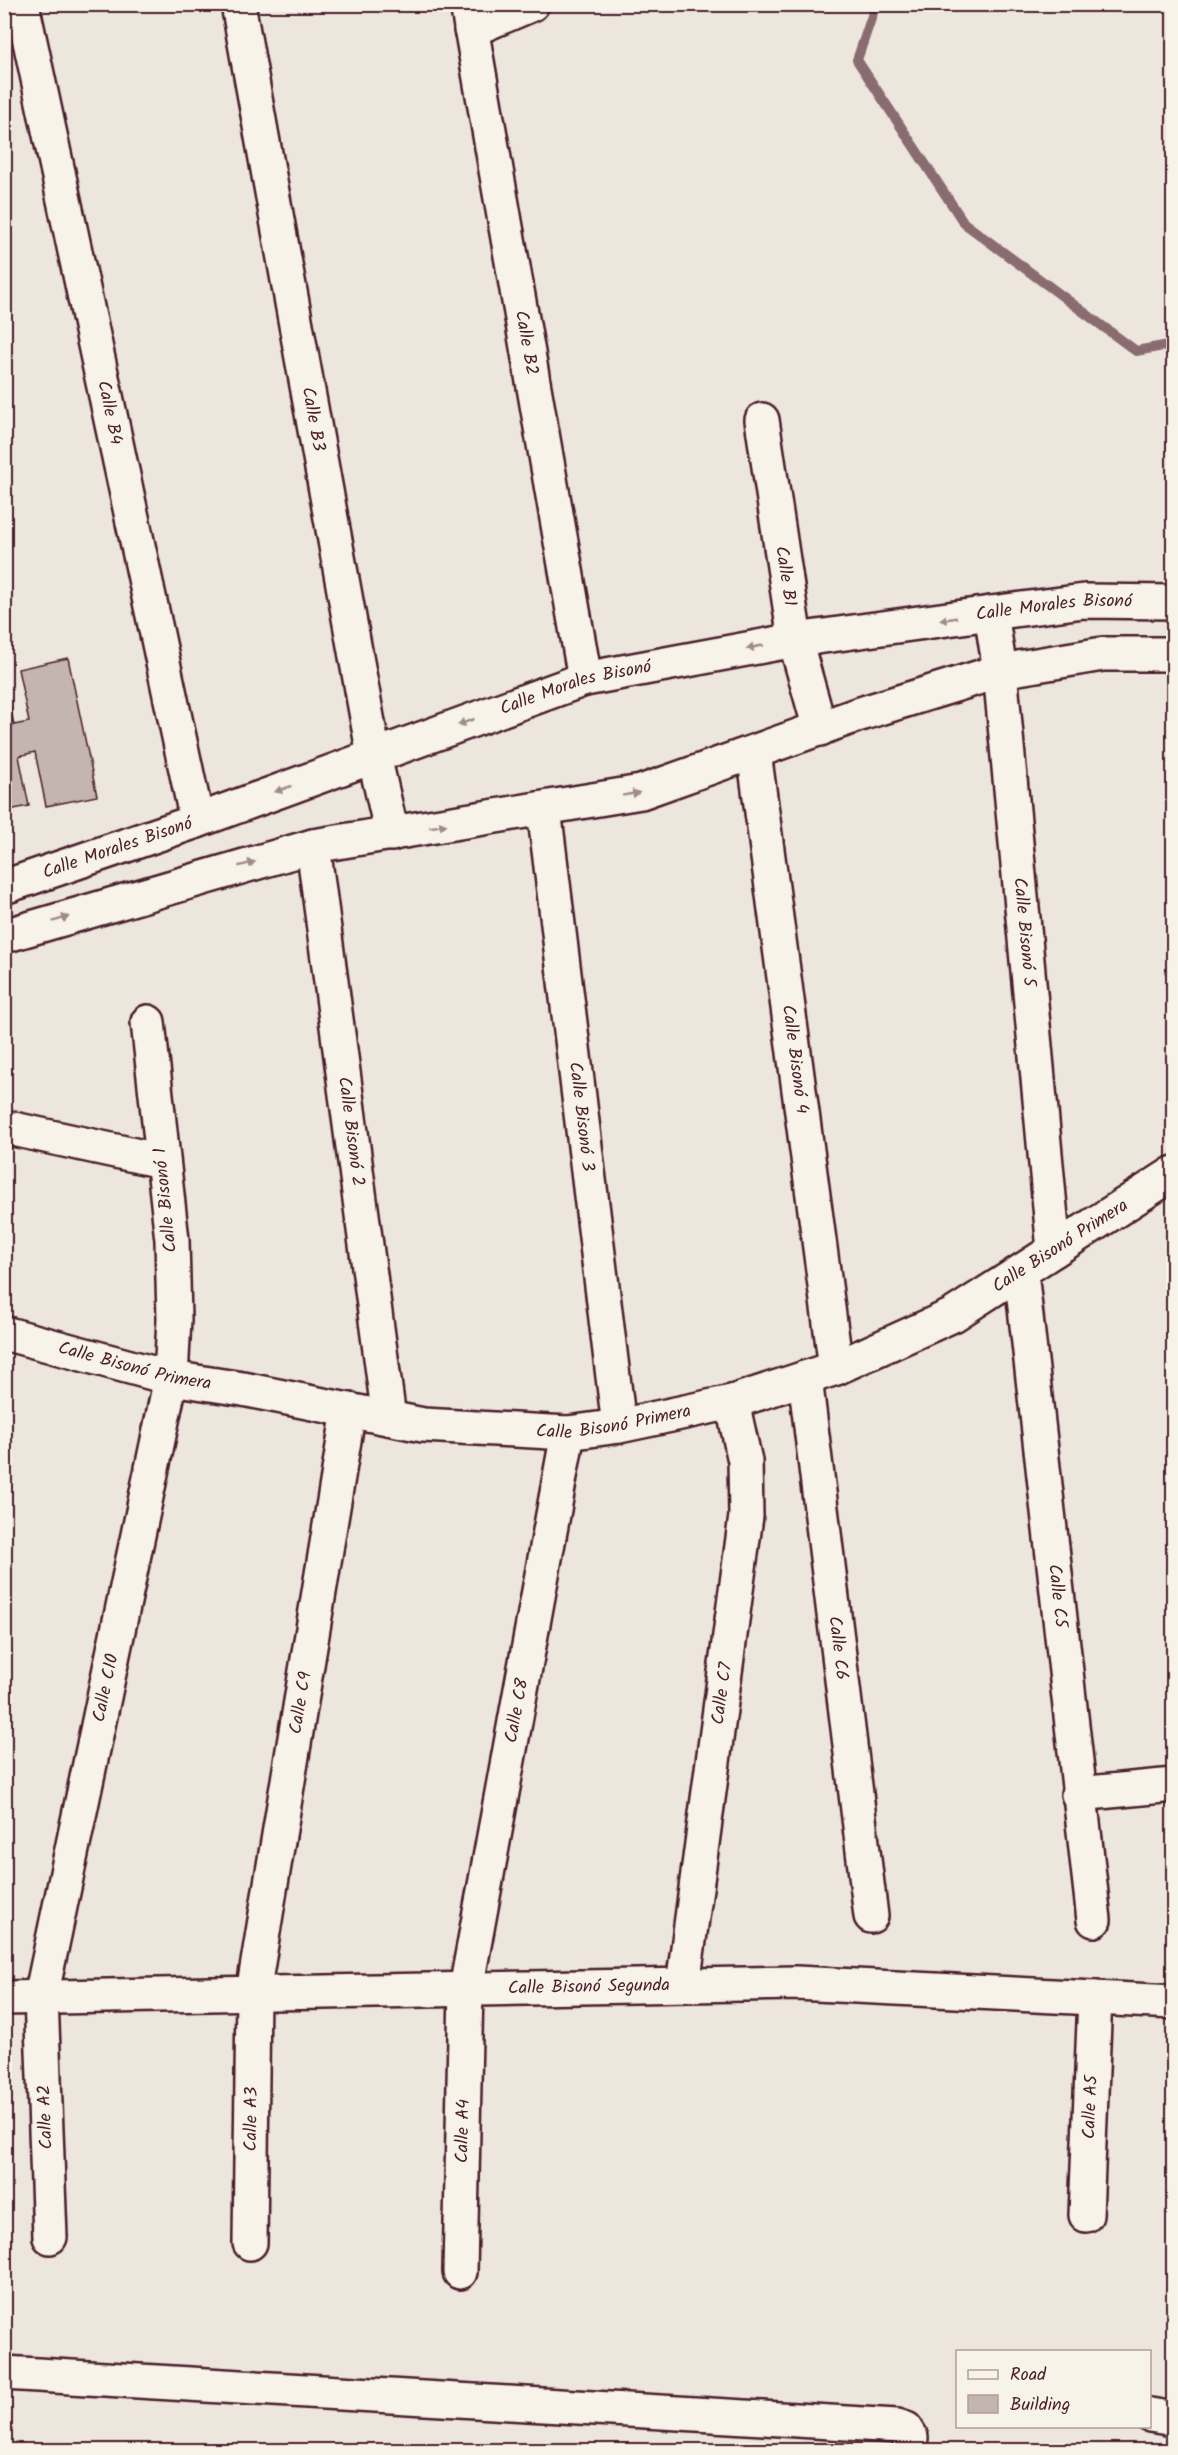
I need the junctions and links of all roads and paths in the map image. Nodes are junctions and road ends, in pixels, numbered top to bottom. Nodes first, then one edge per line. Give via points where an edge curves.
1 (22, 4) edge
2 (237, 4) edge
3 (532, 4) edge
4 (469, 17) edge
5 (762, 420) dead end
6 (1173, 602) edge
7 (991, 614) junction
8 (795, 640) junction
9 (1173, 654) edge
10 (1000, 671) junction
11 (585, 679) junction
12 (819, 729) junction
13 (754, 752) junction
14 (374, 756) junction
15 (544, 809) junction
16 (197, 821) junction
17 (392, 834) junction
18 (313, 846) junction
19 (4, 887) edge
20 (4, 936) edge
21 (148, 1022) dead end
22 (4, 1127) edge
23 (162, 1161) junction
24 (1173, 1173) edge
25 (1054, 1250) junction
26 (1021, 1272) junction
27 (4, 1333) edge
28 (836, 1368) junction
29 (171, 1378) junction
30 (805, 1378) junction
31 (732, 1402) junction
32 (349, 1410) junction
33 (389, 1418) junction
34 (619, 1426) junction
35 (568, 1433) junction
36 (1173, 1785) edge
37 (1078, 1794) junction
38 (871, 1916) dead end
39 (1094, 1920) dead end
40 (683, 1985) junction
41 (466, 1989) junction
42 (253, 1993) junction
43 (41, 1996) junction
44 (4, 1998) edge
45 (1095, 1998) junction
46 (1173, 2002) edge
47 (1086, 2215) dead end
48 (50, 2237) dead end
49 (250, 2243) dead end
50 (459, 2272) dead end
51 (4, 2373) edge
52 (1151, 2415) edge
53 (1173, 2419) edge
54 (910, 2451) edge

1 - 16 street, Calle B4
2 - 14 street, Calle B3
3 - 4 street
4 - 11 street, Calle B2
5 - 8 street, Calle B1
6 - 7 street, Calle Morales Bisonó via 1084,601
7 -> 8 street, Calle Morales Bisonó
7 - 10 street, Calle Bisonó 5
8 -> 11 street, Calle Morales Bisonó
8 - 12 street, Calle B1
9 - 10 street via 1103,654
10 - 12 street
10 - 25 street, Calle Bisonó 5
11 -> 14 street, Calle Morales Bisonó
12 - 13 street
15 -> 13 street via 641,792
13 - 28 street, Calle Bisonó 4
14 -> 16 street, Calle Morales Bisonó
14 - 17 street, Calle B3
17 -> 15 street
15 - 34 street, Calle Bisonó 3
16 - 19 street, Calle Morales Bisonó
17 - 18 street
20 -> 18 street
18 - 33 street, Calle Bisonó 2
21 - 23 street, Calle Bisonó 1
22 - 23 street
23 - 29 street, Calle Bisonó 1 via 172,1240
24 - 25 street, Calle Bisonó Primera
25 - 26 street, Calle Bisonó Primera
26 - 28 street, Calle Bisonó Primera via 953,1316
26 - 37 street, Calle C5
27 - 29 street, Calle Bisonó Primera
28 - 30 street, Calle Bisonó Primera
29 - 32 street, Calle Bisonó Primera
29 - 43 street, Calle C10
30 - 31 street, Calle Bisonó Primera
30 - 38 street, Calle C6
31 - 34 street, Calle Bisonó Primera
31 - 40 street, Calle C7 via 745,1461 746,1516
32 - 33 street, Calle Bisonó Primera
32 - 42 street, Calle C9
33 - 35 street, Calle Bisonó Primera via 423,1425
34 - 35 street, Calle Bisonó Primera
35 - 41 street, Calle C8
36 - 37 street
37 - 39 street, Calle C5
40 - 41 street, Calle Bisonó Segunda
40 - 45 street, Calle Bisonó Segunda via 796,1983
41 - 42 street, Calle Bisonó Segunda
41 - 50 street, Calle A4
42 - 43 street, Calle Bisonó Segunda
42 - 49 street, Calle A3
43 - 44 street, Calle Bisonó Segunda
43 - 48 street, Calle A2
45 - 46 street, Calle Bisonó Segunda
45 - 47 street, Calle A5
51 - 54 street via 897,2426 906,2429 911,2437
52 - 53 street

